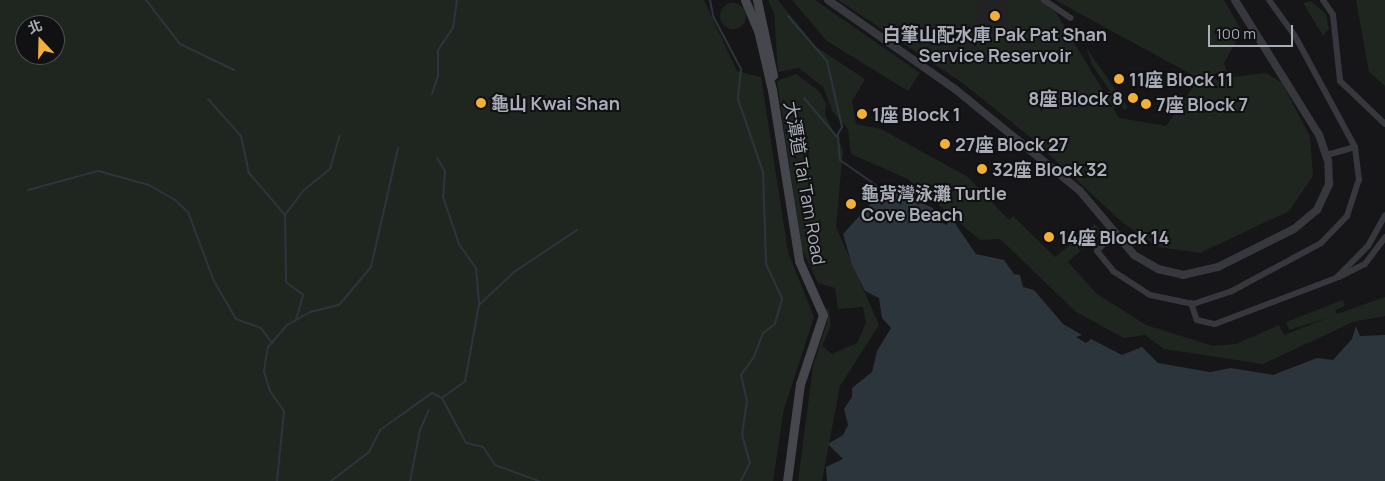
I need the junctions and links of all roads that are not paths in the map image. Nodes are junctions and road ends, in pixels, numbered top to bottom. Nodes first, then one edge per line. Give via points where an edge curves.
1 (745, 0) edge
2 (756, 0) edge
3 (828, 0) edge
4 (1044, 0) edge
5 (1235, 0) edge
6 (1269, 0) edge
7 (1323, 0) edge
8 (1071, 18) dead end
9 (772, 90) junction
10 (1385, 124) edge
11 (1355, 147) junction
12 (1327, 155) junction
13 (1385, 215) edge
14 (1113, 234) junction
15 (1385, 237) edge
16 (1336, 278) junction
17 (1191, 303) junction
18 (788, 481) edge

1 - 9 main road, 大潭道 Tai Tam Road via 758,30
2 - 9 main road, 大潭道 Tai Tam Road via 771,57
3 - 14 street via 955,89 1080,191
4 - 8 street
5 - 12 street
6 - 11 street via 1295,36
7 - 10 street via 1333,15 1340,81
9 - 18 main road, 大潭道 Tai Tam Road via 799,261 824,315 800,384
11 - 12 street
11 - 17 street via 1359,167 1357,192 1347,216 1331,236 1232,291
12 - 14 street via 1327,190 1310,218 1212,270 1183,275 1163,272 1139,258
13 - 16 street via 1368,246
14 - 17 street via 1098,247 1102,262 1150,294
15 - 16 street via 1365,264
16 - 17 street via 1215,324 1197,320

